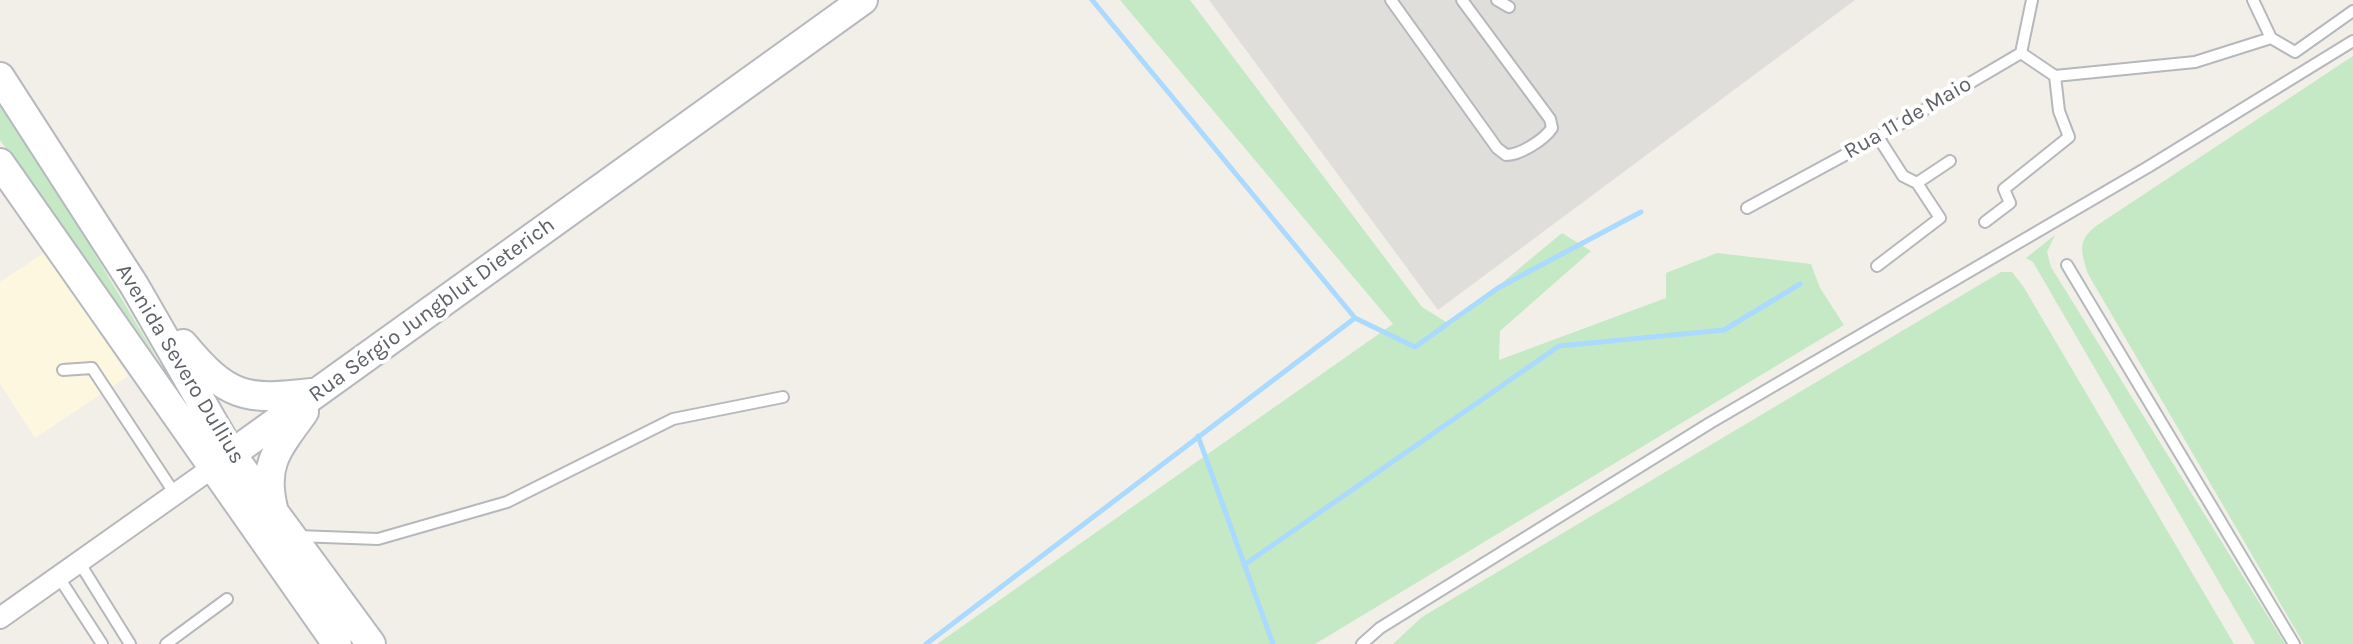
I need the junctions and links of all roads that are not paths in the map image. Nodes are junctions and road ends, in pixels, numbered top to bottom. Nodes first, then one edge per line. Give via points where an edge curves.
1 (863, 0) edge
2 (1391, 0) edge
3 (1462, 0) edge
4 (1497, 0) edge
5 (2032, 0) edge
6 (2253, 0) edge
7 (1509, 7) dead end
8 (2353, 11) edge
9 (2271, 38) junction
10 (2353, 41) edge
11 (2021, 53) junction
12 (2055, 76) junction
13 (0, 77) edge
14 (1878, 137) junction
15 (1950, 161) dead end
16 (0, 163) edge
17 (1917, 183) junction
18 (1747, 208) dead end
19 (1985, 222) dead end
20 (2067, 265) dead end
21 (1877, 266) dead end
22 (134, 285) junction
23 (63, 370) dead end
24 (317, 393) junction
25 (783, 397) dead end
26 (222, 462) junction
27 (175, 494) junction
28 (282, 524) junction
29 (79, 562) junction
30 (58, 576) junction
31 (227, 599) dead end
32 (0, 618) edge
33 (102, 644) edge
34 (130, 644) edge
35 (166, 644) edge
36 (337, 644) edge
37 (371, 644) edge
38 (1362, 644) edge
39 (2294, 644) edge

1 - 24 main road, Rua Sérgio Jungblut Dieterich
2 - 3 lane via 1497,148 1514,155 1547,134 1550,119
4 - 7 lane
5 - 11 lane
6 - 9 lane
8 - 9 lane via 2295,52
9 - 12 lane via 2195,62
10 - 38 lane via 1710,423
11 - 12 lane
11 - 14 lane, Rua 11 de Maio
12 - 19 lane via 2069,137 2004,189 2010,203
13 - 22 main road, Avenida Severo Dullius
14 - 17 lane via 1903,176
14 - 18 lane, Rua 11 de Maio
15 - 17 lane
16 - 26 main road, Avenida Severo Dullius
17 - 21 lane via 1940,218
20 - 39 lane
22 - 24 main road via 224,387 255,398
22 - 26 main road, Avenida Severo Dullius
23 - 27 lane via 92,368
24 - 26 main road, Rua Sérgio Jungblut Dieterich
24 - 28 main road via 269,467 268,487
25 - 28 lane via 673,419 507,502 378,539
26 - 27 street, Rua Sérgio Jungblut Dieterich
26 - 28 main road, Avenida Severo Dullius
26 - 36 main road, Avenida Severo Dullius
27 - 29 street, Rua Sérgio Jungblut Dieterich
28 - 37 main road, Avenida Severo Dullius
29 - 30 street, Rua Sérgio Jungblut Dieterich
29 - 34 lane
30 - 32 street, Rua Sérgio Jungblut Dieterich
30 - 33 lane
31 - 35 lane

